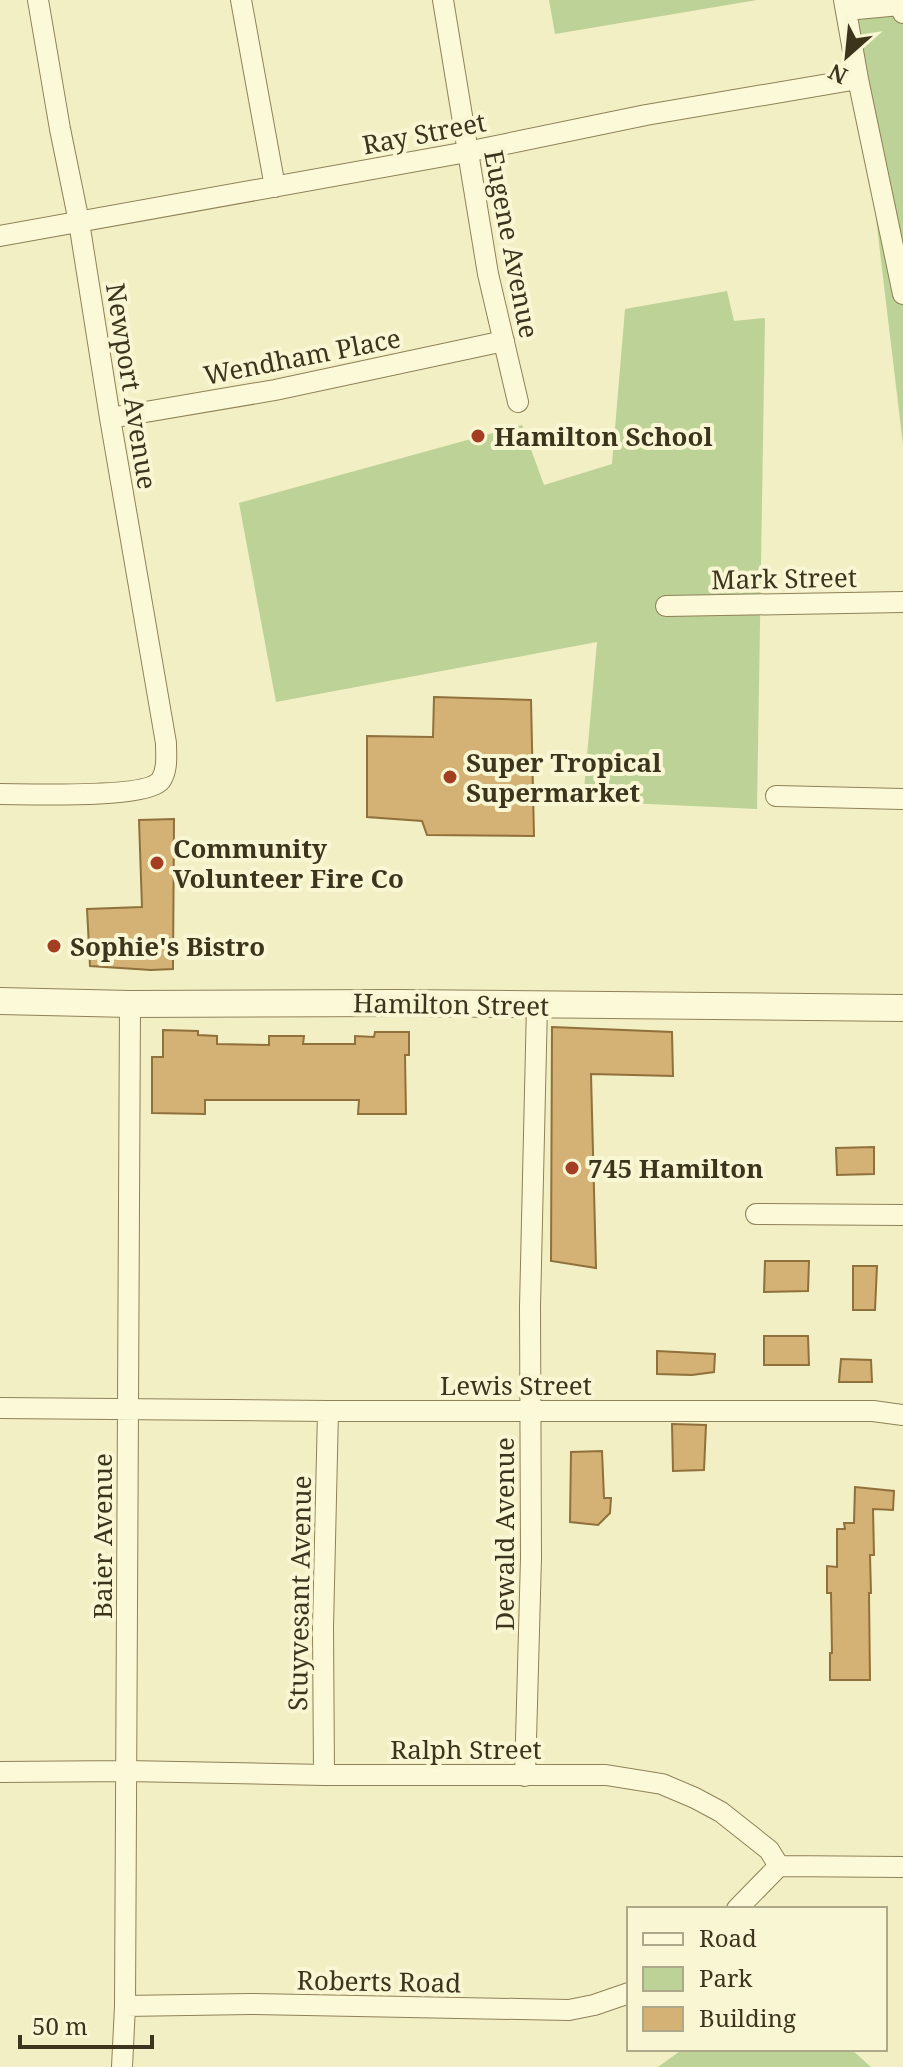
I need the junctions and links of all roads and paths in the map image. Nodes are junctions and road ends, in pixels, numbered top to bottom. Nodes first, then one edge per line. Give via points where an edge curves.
1 (38, 0) edge
2 (241, 0) edge
3 (443, 0) edge
4 (845, 5) edge
5 (903, 13) edge
6 (858, 79) junction
7 (467, 152) junction
8 (275, 187) junction
9 (79, 222) junction
10 (0, 236) edge
11 (903, 294) edge
12 (504, 341) junction
13 (518, 402) dead end
14 (110, 418) junction
15 (903, 602) edge
16 (666, 606) dead end
17 (0, 794) edge
18 (776, 796) dead end
19 (903, 799) edge
20 (0, 1001) edge
21 (130, 1004) junction
22 (537, 1005) junction
23 (903, 1008) edge
24 (756, 1214) dead end
25 (903, 1215) edge
26 (0, 1408) edge
27 (128, 1409) junction
28 (328, 1411) junction
29 (531, 1411) junction
30 (903, 1415) edge
31 (127, 1771) junction
32 (0, 1772) edge
33 (324, 1775) junction
34 (525, 1776) junction
35 (779, 1866) junction
36 (903, 1867) edge
37 (739, 1907) edge
38 (627, 1994) edge
39 (125, 2006) junction
40 (122, 2067) edge

1 - 9 street, Newport Avenue
2 - 8 street
3 - 7 street, Eugene Avenue
4 - 5 street via 900,5
4 - 6 street
6 - 7 street, Ray Street
6 - 11 street
7 - 8 street, Ray Street
7 - 12 street, Eugene Avenue
8 - 9 street, Ray Street
9 - 10 street, Ray Street
9 - 14 street, Newport Avenue
12 - 13 street, Eugene Avenue
12 - 14 street, Wendham Place via 275,390
14 - 17 street, Newport Avenue via 166,743 166,769 154,786 142,790
15 - 16 street, Mark Street
18 - 19 street
20 - 21 street, Hamilton Street
21 - 22 street, Hamilton Street
21 - 27 street, Baier Avenue
22 - 23 street, Hamilton Street
22 - 29 street, Dewald Avenue
24 - 25 street
26 - 27 street, Lewis Street
27 - 28 street, Lewis Street
27 - 31 street, Baier Avenue
28 - 29 street, Lewis Street
28 - 33 street, Stuyvesant Avenue
29 - 30 street, Lewis Street
29 - 34 street, Dewald Avenue
31 - 32 street, Ralph Street
31 - 33 street, Ralph Street
31 - 39 street, Baier Avenue
33 - 34 street, Ralph Street
34 - 35 street, Ralph Street via 606,1775 662,1784 721,1812 769,1850
35 - 36 street
35 - 37 street
38 - 39 street, Roberts Road via 569,2010
39 - 40 street, Baier Avenue

